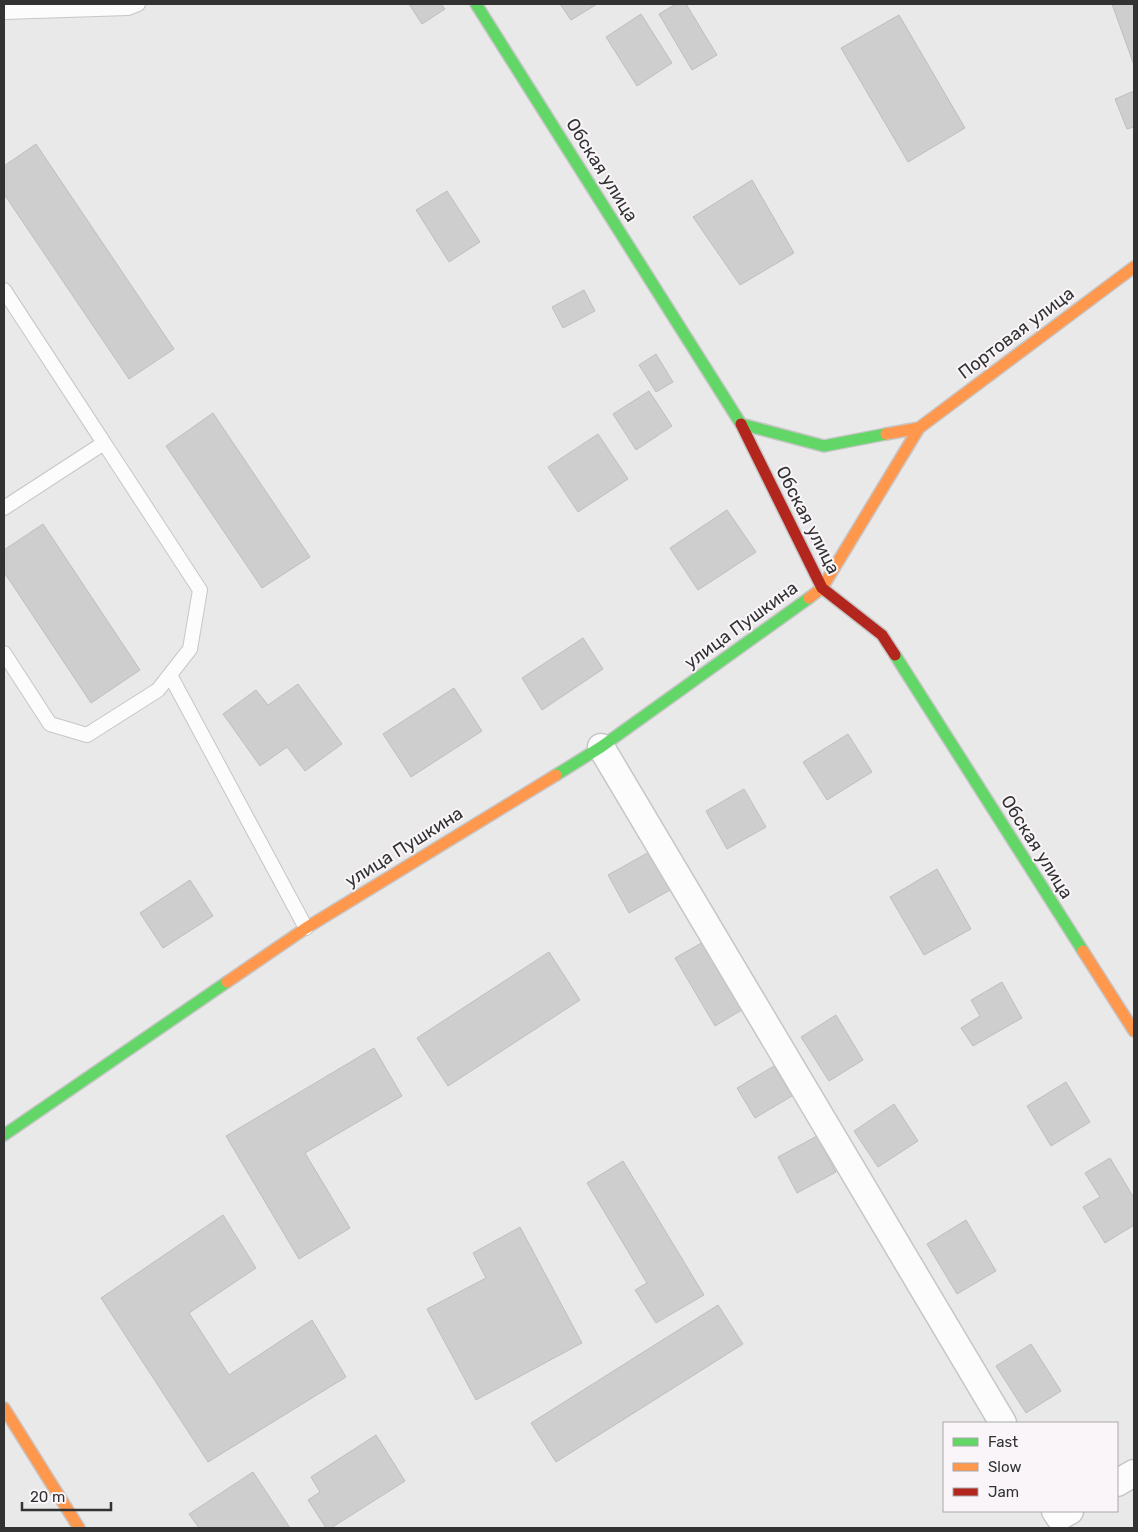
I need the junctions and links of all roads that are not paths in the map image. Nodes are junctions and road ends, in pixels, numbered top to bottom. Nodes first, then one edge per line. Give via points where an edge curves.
1 (138, 4) edge
2 (476, 4) edge
3 (4, 12) edge
4 (1134, 267) edge
5 (4, 290) edge
6 (740, 424) junction
7 (919, 428) junction
8 (104, 444) junction
9 (4, 508) edge
10 (822, 588) junction
11 (4, 653) edge
12 (170, 675) junction
13 (601, 746) junction
14 (306, 928) junction
15 (1134, 1032) edge
16 (4, 1135) edge
17 (4, 1408) edge
18 (1002, 1422) edge
19 (1134, 1473) edge
20 (1118, 1482) edge
21 (1056, 1512) edge
22 (1068, 1512) edge
23 (79, 1528) edge

1 - 3 lane via 128,8
2 - 6 street, Обская улица
4 - 7 street, Портовая улица
5 - 8 lane
6 - 7 street via 824,446
6 - 10 street, Обская улица
7 - 10 street
8 - 9 lane
8 - 12 lane via 200,590 190,649
10 - 13 street, улица Пушкина
10 - 15 street, Обская улица via 882,635
11 - 12 lane via 50,724 87,735 158,690
12 - 14 lane
13 - 14 street, улица Пушкина
13 - 18 street
14 - 16 street, улица Пушкина
17 - 23 street
19 - 20 street
21 - 22 street via 1059,1517

